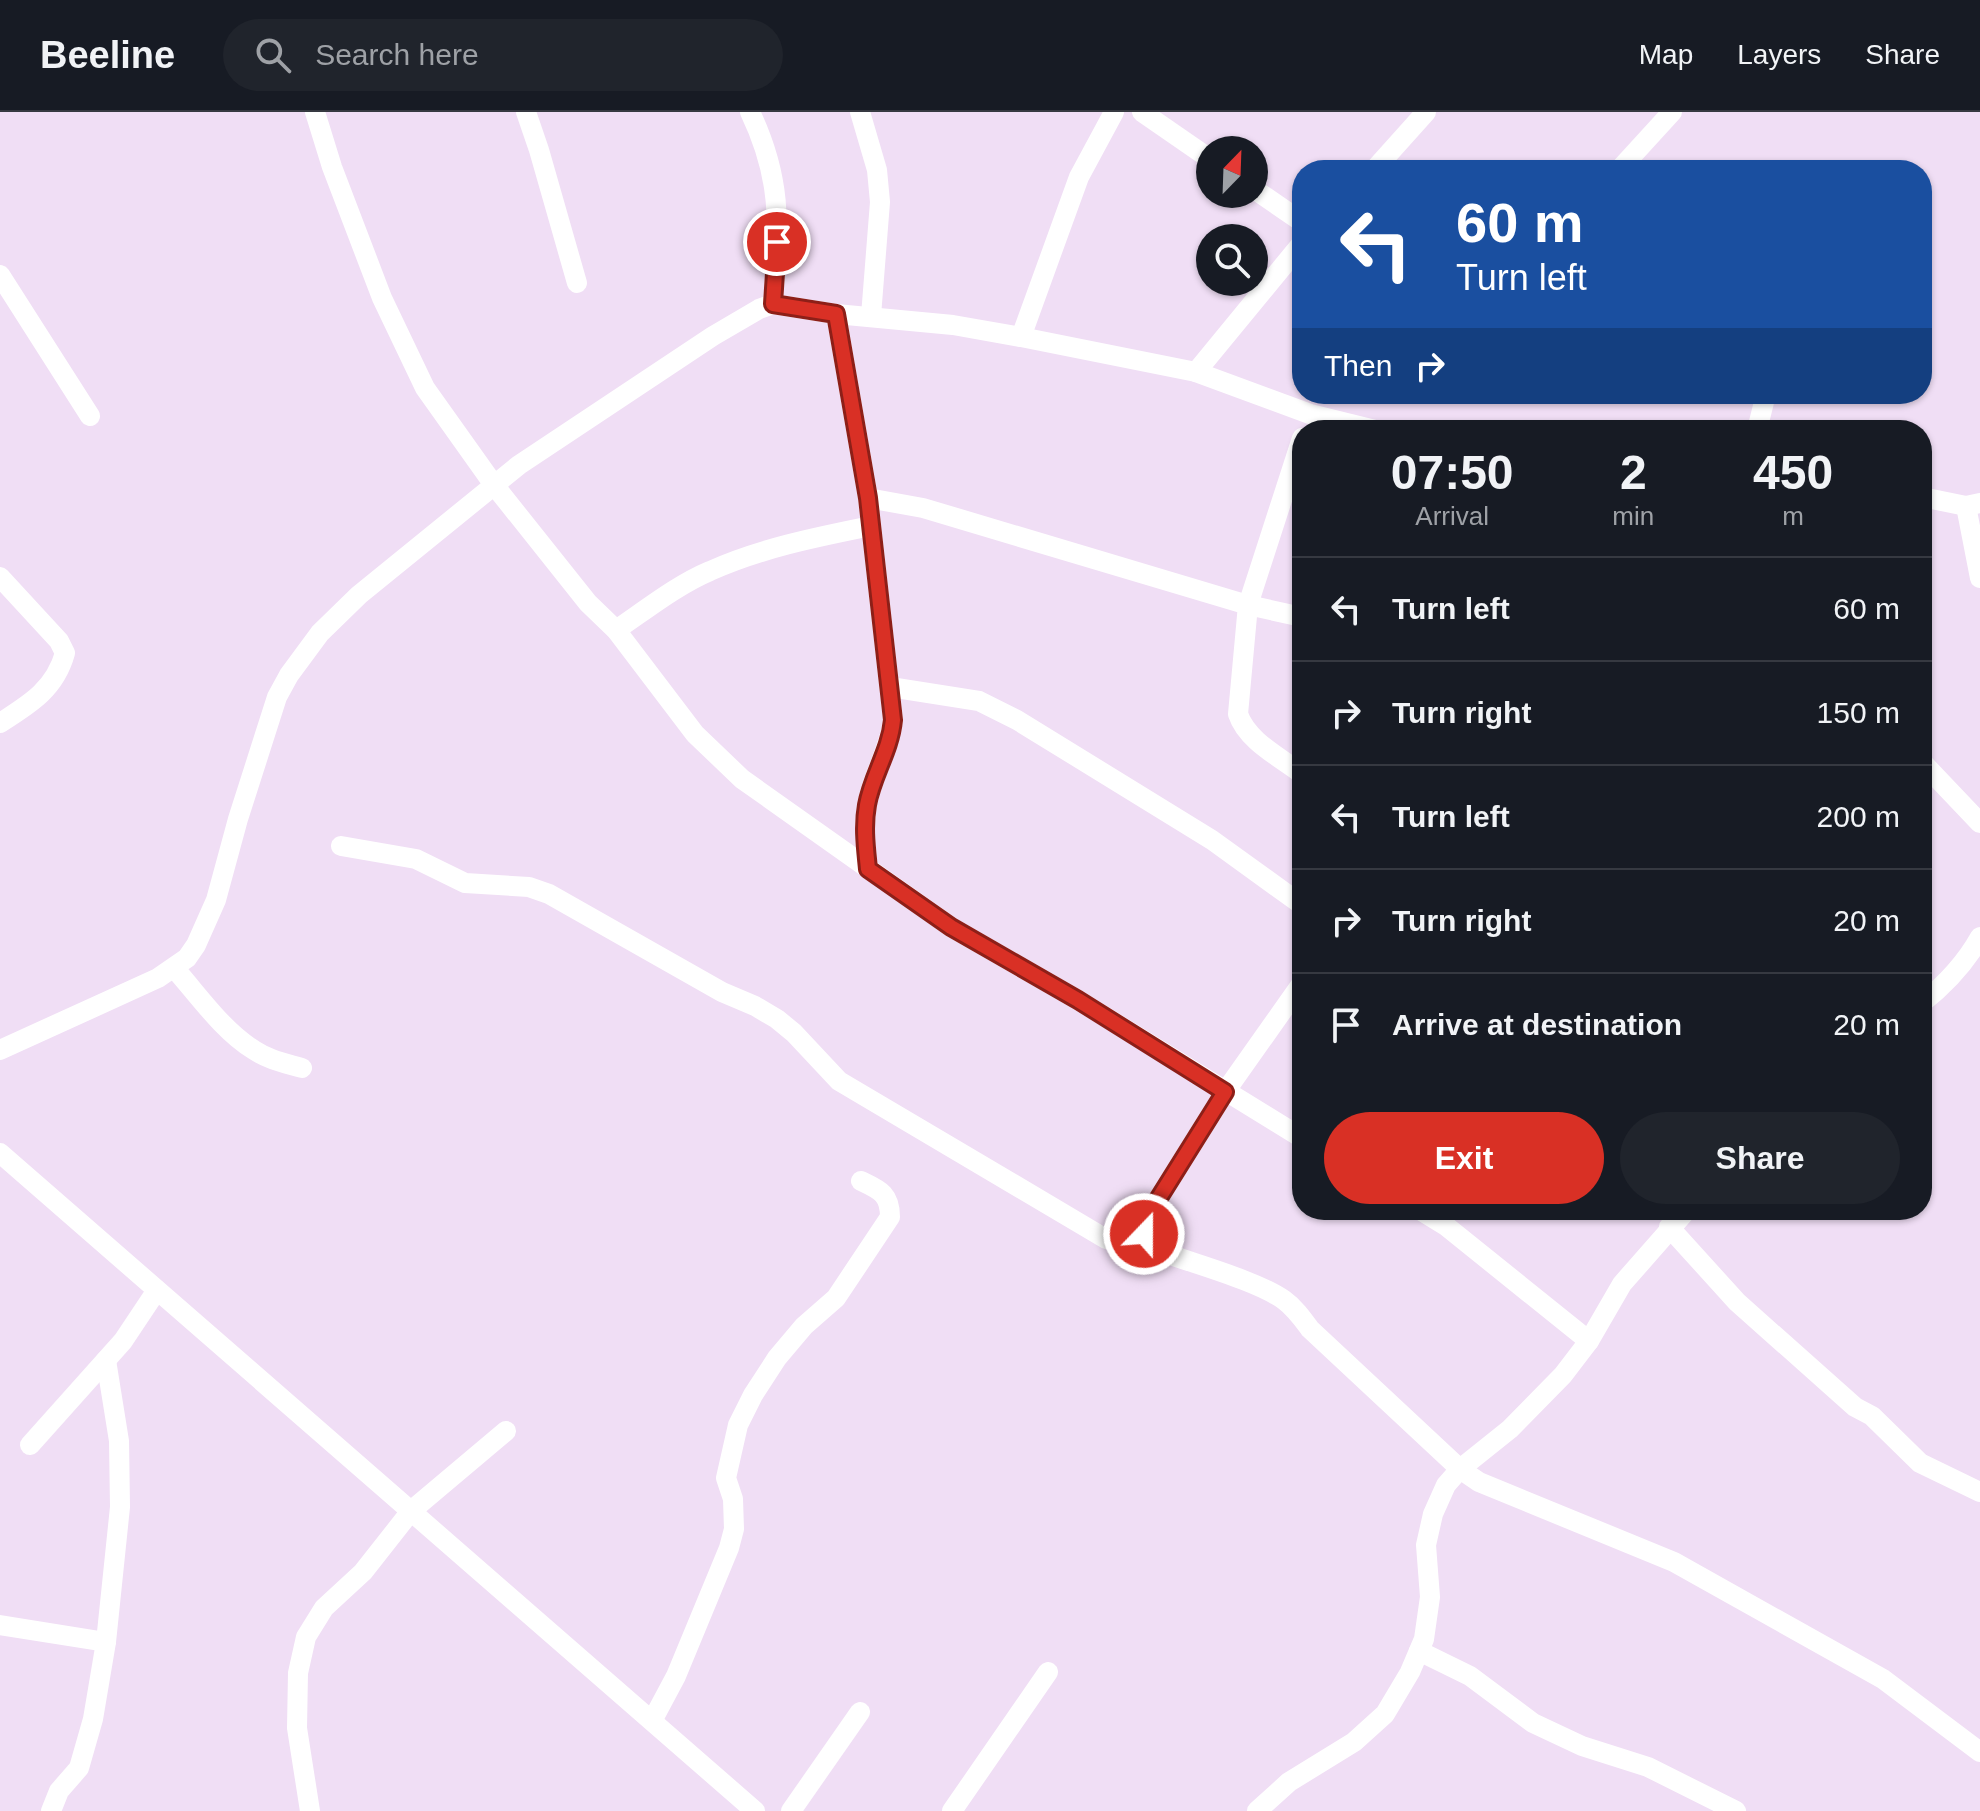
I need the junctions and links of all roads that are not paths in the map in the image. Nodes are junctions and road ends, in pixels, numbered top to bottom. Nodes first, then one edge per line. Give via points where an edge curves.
1 (315, 112) edge
2 (526, 112) edge
3 (750, 112) edge
4 (860, 112) edge
5 (1114, 112) edge
6 (1142, 112) edge
7 (1426, 112) edge
8 (1672, 112) edge
9 (1196, 149) edge
10 (1383, 160) edge
11 (1628, 160) edge
12 (1268, 199) edge
13 (1292, 215) edge
14 (1292, 255) edge
15 (0, 275) edge
16 (577, 283) dead end
17 (773, 304) junction
18 (836, 314) junction
19 (871, 316) junction
20 (1021, 337) junction
21 (1196, 372) junction
22 (90, 416) dead end
23 (1303, 420) edge
24 (1292, 469) edge
25 (494, 485) junction
26 (868, 498) junction
27 (1932, 499) edge
28 (1973, 505) edge
29 (871, 526) junction
30 (0, 577) edge
31 (1980, 578) edge
32 (1248, 605) junction
33 (1292, 615) edge
34 (616, 630) junction
35 (890, 687) junction
36 (0, 723) edge
37 (1292, 767) edge
38 (1932, 773) edge
39 (1980, 823) edge
40 (341, 846) dead end
41 (868, 869) junction
42 (1292, 898) edge
43 (1980, 937) edge
44 (175, 969) junction
45 (1932, 990) edge
46 (1292, 997) edge
47 (0, 1050) edge
48 (302, 1068) dead end
49 (1225, 1092) junction
50 (1292, 1132) edge
51 (0, 1153) edge
52 (861, 1181) dead end
53 (1436, 1220) edge
54 (1676, 1220) edge
55 (1669, 1227) junction
56 (1144, 1234) junction
57 (157, 1290) junction
58 (1589, 1341) junction
59 (106, 1360) junction
60 (506, 1431) dead end
61 (30, 1445) dead end
62 (1460, 1469) junction
63 (1980, 1492) edge
64 (411, 1511) junction
65 (0, 1625) edge
66 (106, 1642) junction
67 (1419, 1651) junction
68 (1048, 1672) dead end
69 (860, 1712) dead end
70 (652, 1721) junction
71 (1980, 1752) edge
72 (51, 1811) edge
73 (310, 1811) edge
74 (755, 1811) edge
75 (791, 1811) edge
76 (952, 1811) edge
77 (1257, 1811) edge
78 (1736, 1811) edge

1 - 25 street via 376,283 410,358 445,419
2 - 16 street
3 - 17 street via 772,168 777,202
4 - 19 street via 877,170 880,202
5 - 20 street via 1079,177
6 - 9 street
7 - 10 street
8 - 11 street
12 - 13 street
14 - 21 street
15 - 22 street
17 - 18 street
17 - 25 street via 713,336
18 - 19 street
18 - 26 street
19 - 20 street
20 - 21 street
21 - 23 street
24 - 32 street
25 - 34 street via 588,603
25 - 44 street via 359,595 320,633 289,675 268,721 216,900 196,945
26 - 29 street
26 - 32 street via 923,508
27 - 28 street
28 - 31 street
29 - 34 street via 803,540 712,570
29 - 35 street
30 - 36 street via 65,653 60,672 36,700
32 - 33 street
32 - 37 street via 1238,714 1251,736
34 - 41 street via 721,760
35 - 41 street via 891,741 867,803
35 - 42 street via 979,701 1017,720 1212,840
38 - 39 street
40 - 56 street via 416,859 465,883 519,885 549,894 777,1019 839,1081 1106,1239 1124,1242
41 - 49 street via 951,927
43 - 45 street via 1953,976
44 - 47 street
44 - 48 street via 233,1034 273,1060
46 - 49 street
49 - 50 street
49 - 56 street via 1152,1209
51 - 57 street
52 - 70 street via 879,1190 890,1204 890,1217 836,1298 777,1358 738,1425 726,1478 733,1499 729,1548
53 - 58 street
54 - 55 street
55 - 58 street via 1622,1284
55 - 63 street via 1737,1302 1920,1463
56 - 62 street via 1165,1253 1284,1300
57 - 59 street
57 - 64 street
58 - 62 street via 1510,1429
59 - 61 street
59 - 66 street via 119,1441 120,1507
60 - 64 street
62 - 67 street via 1446,1485 1430,1524 1430,1597
62 - 71 street via 1508,1495 1674,1562 1883,1679
64 - 70 street
64 - 73 street via 363,1572 324,1608 306,1637 298,1673 297,1728
65 - 66 street
66 - 72 street via 79,1768 59,1791
67 - 77 street via 1385,1714
67 - 78 street via 1470,1676 1533,1723 1648,1767
68 - 76 street
69 - 75 street
70 - 74 street

